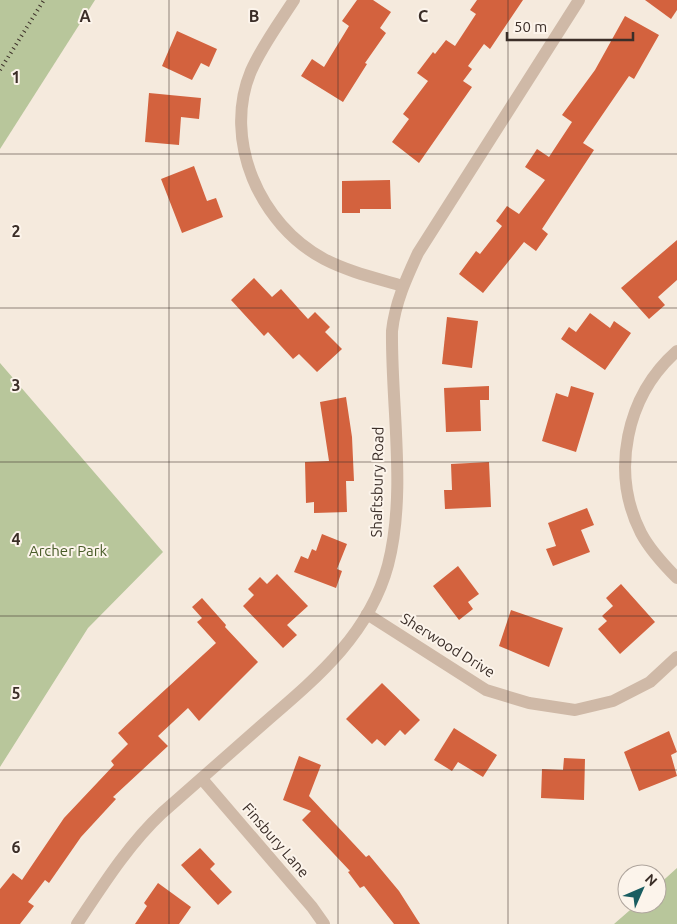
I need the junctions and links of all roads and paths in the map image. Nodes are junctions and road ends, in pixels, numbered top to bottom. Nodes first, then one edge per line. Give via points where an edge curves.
1 (294, 0) edge
2 (579, 0) edge
3 (403, 286) junction
4 (677, 351) edge
5 (677, 578) edge
6 (368, 614) junction
7 (677, 657) edge
8 (202, 779) junction
9 (77, 924) edge
10 (324, 924) edge

1 - 3 street via 250,73 241,116 241,140 258,191 270,212 308,249 350,270
2 - 3 street, Shaftsbury Road via 418,253
3 - 6 street, Shaftsbury Road via 392,331 396,489 393,544 388,567
4 - 5 street via 655,375 638,403 626,444 624,465 641,533
6 - 7 street, Sherwood Drive via 486,690 529,703 575,710 621,698 650,682
6 - 8 street, Shaftsbury Road via 325,670
8 - 9 street, Shaftsbury Road via 147,829 110,873
8 - 10 street, Finsbury Lane

